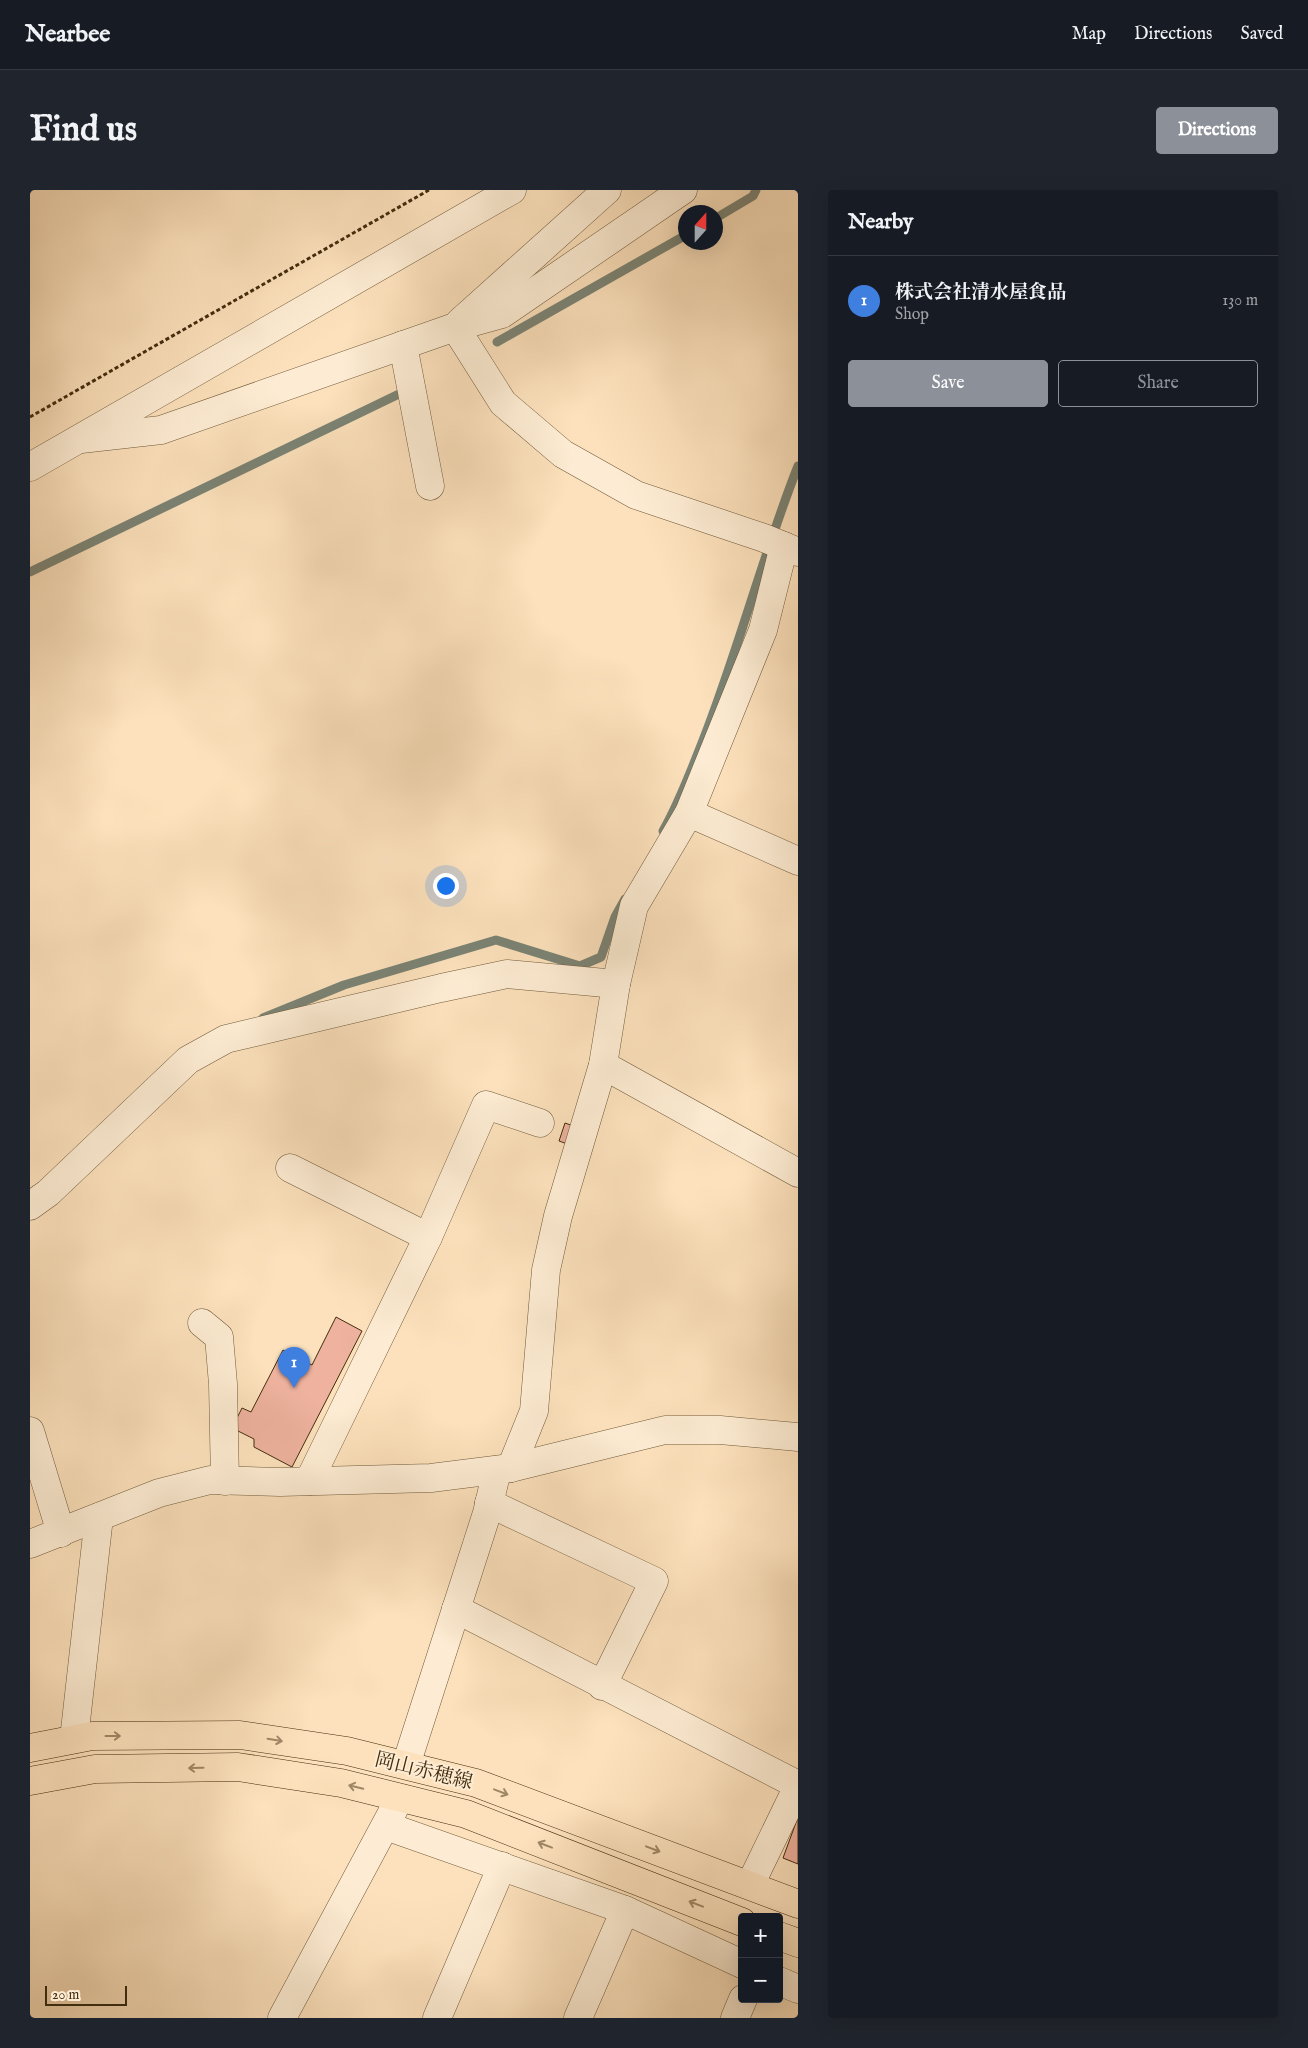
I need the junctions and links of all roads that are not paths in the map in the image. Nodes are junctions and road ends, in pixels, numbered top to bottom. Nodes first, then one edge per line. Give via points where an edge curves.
1 (512, 190) edge
2 (607, 190) edge
3 (683, 190) edge
4 (455, 327) junction
5 (403, 345) junction
6 (81, 439) junction
7 (30, 468) edge
8 (430, 486) dead end
9 (780, 545) edge
10 (689, 813) junction
11 (798, 861) edge
12 (616, 984) junction
13 (603, 1065) junction
14 (540, 1123) dead end
15 (290, 1168) dead end
16 (798, 1173) edge
17 (30, 1206) edge
18 (428, 1237) junction
19 (202, 1323) dead end
20 (30, 1431) edge
21 (798, 1437) edge
22 (504, 1469) junction
23 (225, 1481) junction
24 (308, 1481) junction
25 (489, 1503) junction
26 (99, 1517) junction
27 (61, 1533) junction
28 (30, 1544) edge
29 (456, 1609) junction
30 (602, 1686) junction
31 (74, 1739) junction
32 (30, 1748) edge
33 (406, 1765) junction
34 (30, 1781) edge
35 (798, 1785) edge
36 (398, 1798) junction
37 (386, 1826) junction
38 (502, 1866) junction
39 (750, 1885) junction
40 (798, 1904) edge
41 (625, 1910) junction
42 (738, 1920) edge
43 (783, 1937) edge
44 (798, 1943) edge
45 (738, 1962) edge
46 (783, 1983) edge
47 (798, 1989) edge
48 (741, 2003) edge
49 (282, 2018) edge
50 (437, 2018) edge
51 (578, 2018) edge
52 (735, 2018) edge

1 - 6 street
2 - 4 street
3 - 4 street via 502,314
4 - 5 street
4 - 9 street via 503,402 563,454 636,495
5 - 6 street via 161,430
5 - 8 street
6 - 7 street
9 - 10 street via 763,630
10 - 11 street
10 - 12 street via 634,906
12 - 13 street
12 - 17 street via 507,974 226,1039 188,1060
13 - 16 street
13 - 22 street via 558,1216 546,1270 534,1412
14 - 18 street via 486,1105
15 - 18 street
18 - 24 street
19 - 23 street via 219,1337
20 - 27 street
21 - 22 street via 720,1430 665,1430
22 - 24 street via 431,1478
22 - 25 street
23 - 24 street
23 - 26 street via 210,1480 159,1493
25 - 29 street
25 - 30 street via 654,1581
26 - 27 street
26 - 31 street
27 - 28 street
29 - 30 street
29 - 33 street
30 - 35 street
31 - 32 main road, 岡山赤穂線
31 -> 33 main road, 岡山赤穂線 via 92,1736 240,1735 347,1751
33 -> 39 main road, 岡山赤穂線 via 476,1782
36 -> 34 main road, 岡山赤穂線 via 340,1783 238,1767 95,1769
35 - 39 street
36 - 37 street
42 -> 36 main road, 岡山赤穂線 via 466,1814
37 - 38 street
37 - 49 street
38 - 41 street
38 - 50 street
39 - 40 main road, 岡山赤穂線
41 - 45 street
41 - 51 street
43 - 44 main road
46 - 47 street
48 - 52 street

